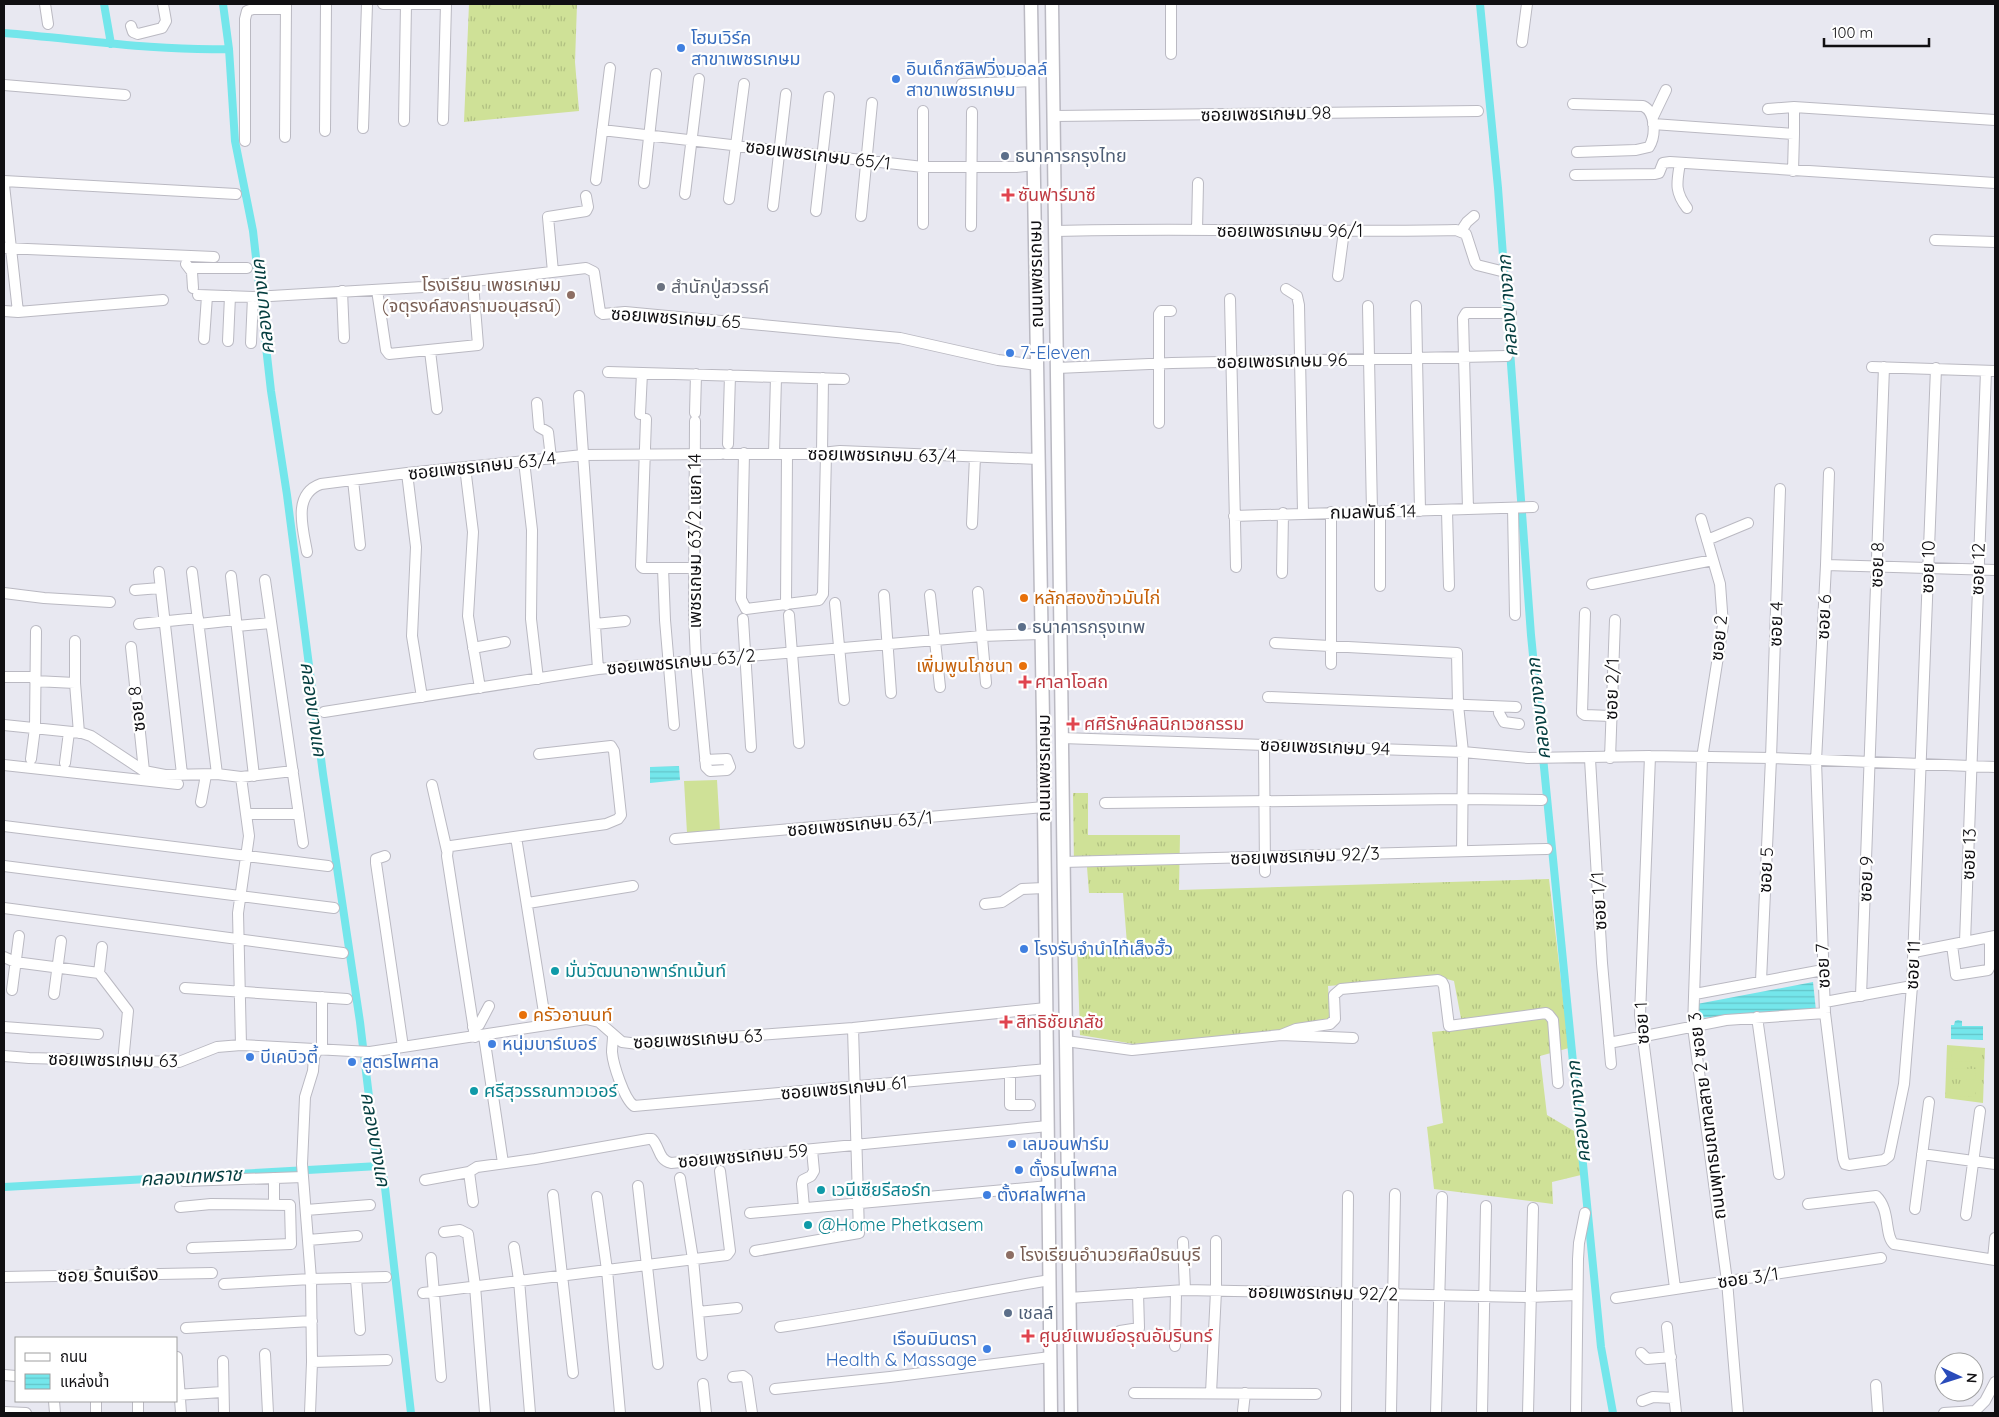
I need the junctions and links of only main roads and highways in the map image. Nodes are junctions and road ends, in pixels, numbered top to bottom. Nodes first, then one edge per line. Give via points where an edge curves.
1 (1031, 4) edge
2 (1052, 4) edge
3 (1054, 97) junction
4 (1034, 101) junction
5 (1054, 132) junction
6 (1034, 142) junction
7 (1044, 730) junction
8 (1062, 734) junction
9 (1070, 1399) junction
10 (1051, 1407) edge
11 (1071, 1413) edge

1 - 4 main road, ถนนเพชรเกษม
2 - 3 main road, ถนนเพชรเกษม
3 - 4 main road via 1046,107
3 - 5 main road, ถนนเพชรเกษม
4 - 6 main road, ถนนเพชรเกษม
5 - 6 main road via 1040,131
5 - 8 main road, ถนนเพชรเกษม
6 - 7 main road, ถนนเพชรเกษม
7 - 8 main road
7 - 10 main road, ถนนเพชรเกษม
8 - 9 main road, ถนนเพชรเกษม
9 - 10 main road
9 - 11 main road, ถนนเพชรเกษม

